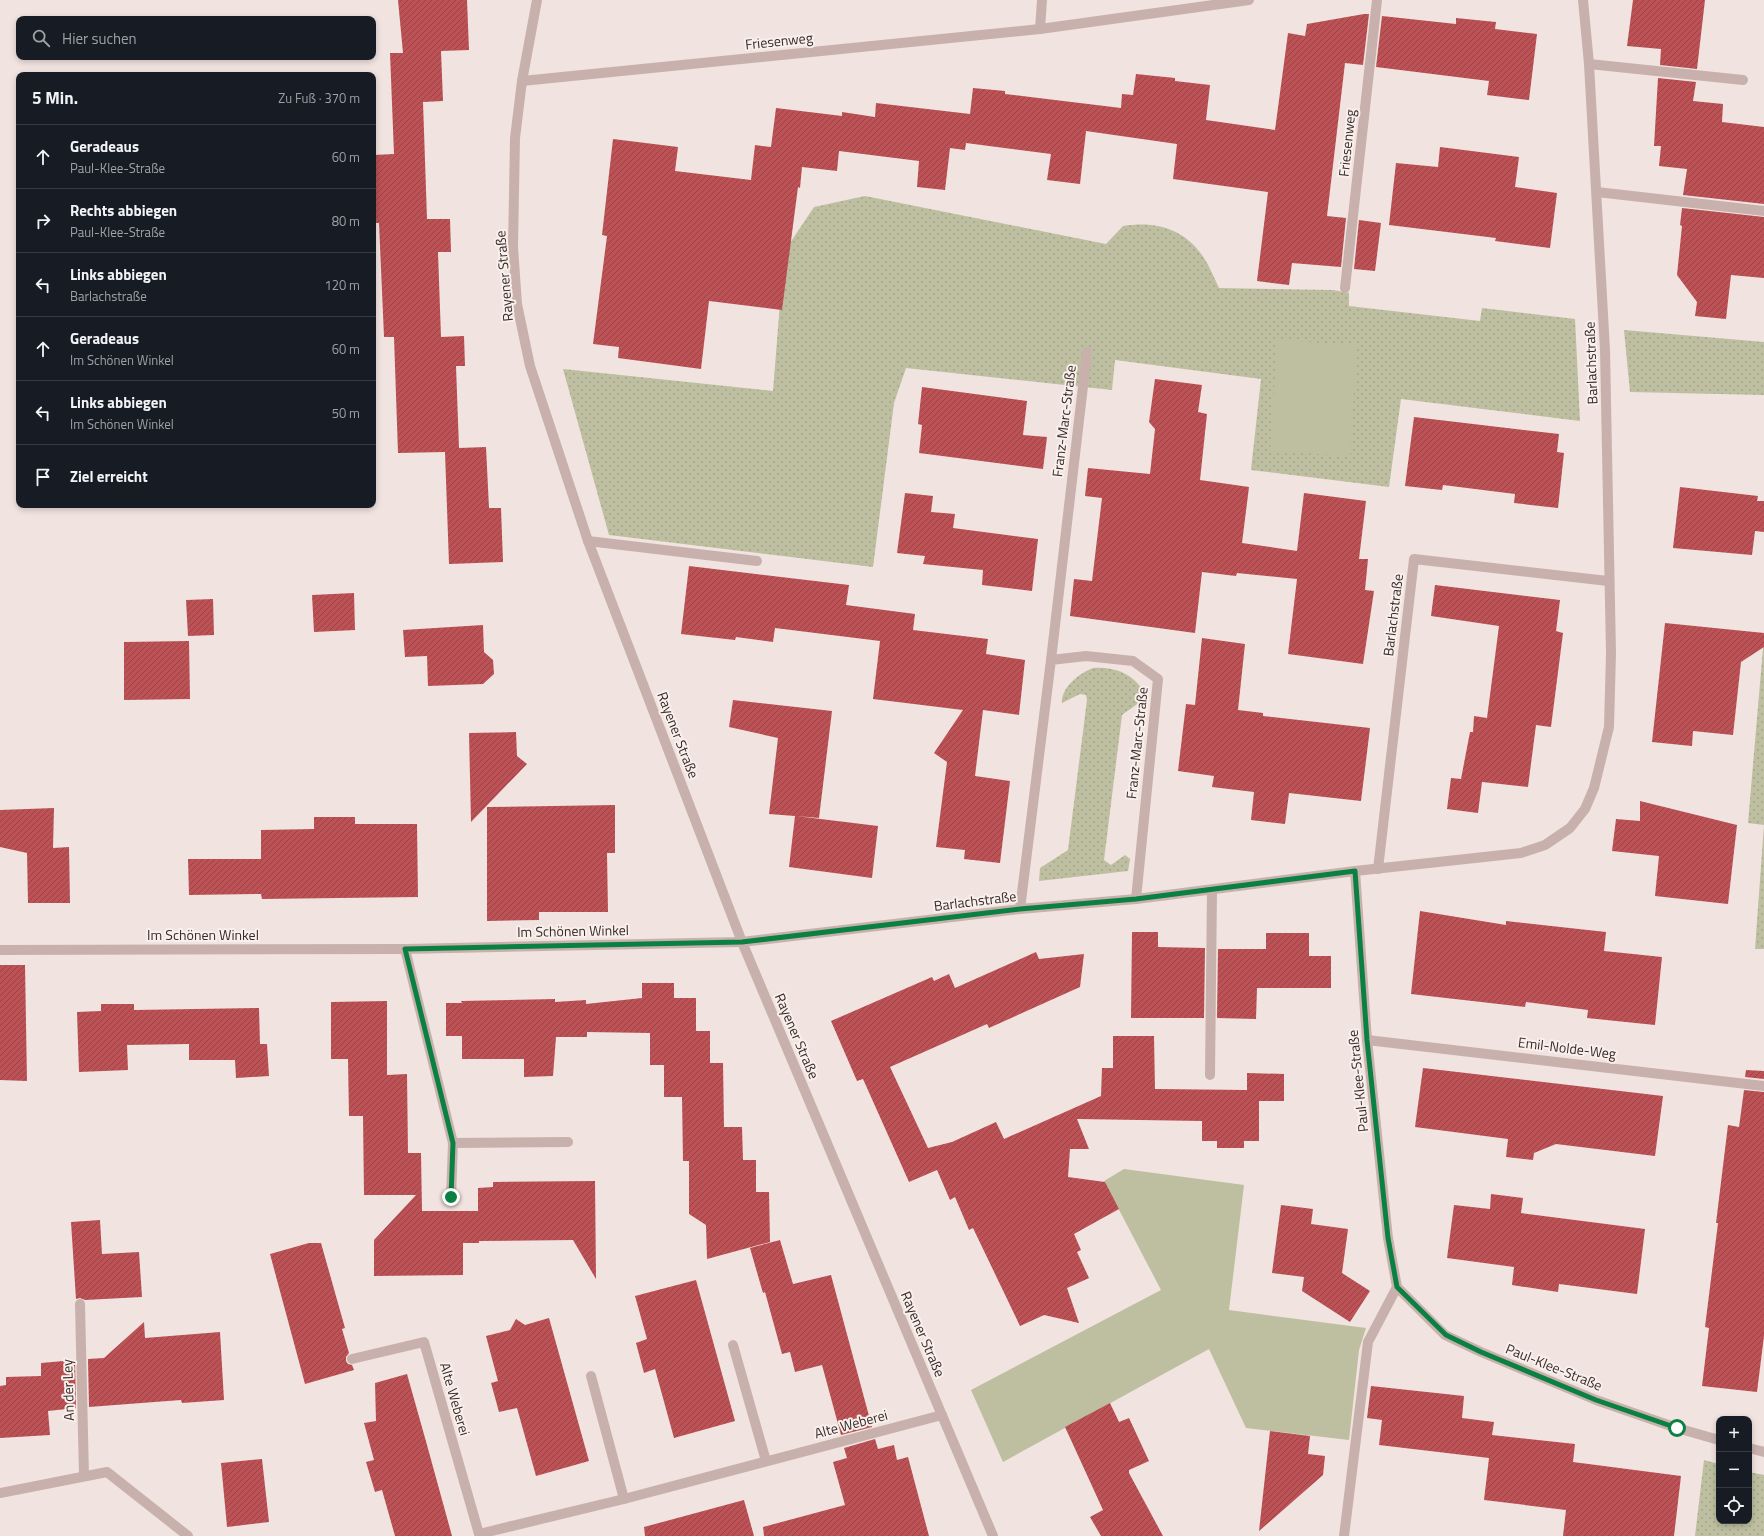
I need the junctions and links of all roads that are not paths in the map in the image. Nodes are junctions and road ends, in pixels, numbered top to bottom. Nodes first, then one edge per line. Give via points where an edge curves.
1 (537, 0) edge
2 (1042, 0) edge
3 (1249, 0) edge
4 (1377, 0) edge
5 (1583, 0) edge
6 (1040, 30) junction
7 (1589, 64) junction
8 (1743, 80) dead end
9 (522, 81) junction
10 (1597, 192) junction
11 (1764, 211) edge
12 (1345, 288) dead end
13 (1087, 352) dead end
14 (588, 541) junction
15 (758, 561) dead end
16 (1608, 581) junction
17 (1051, 660) junction
18 (1378, 869) junction
19 (1355, 871) junction
20 (1212, 890) junction
21 (1136, 899) junction
22 (1020, 909) junction
23 (742, 942) junction
24 (405, 949) junction
25 (0, 950) edge
26 (1367, 1040) junction
27 (1210, 1075) dead end
28 (1764, 1086) edge
29 (568, 1142) dead end
30 (453, 1143) junction
31 (451, 1197) dead end
32 (1397, 1287) junction
33 (80, 1304) dead end
34 (733, 1345) dead end
35 (352, 1358) dead end
36 (591, 1376) dead end
37 (942, 1415) junction
38 (1716, 1439) edge
39 (1752, 1449) edge
40 (1764, 1452) edge
41 (766, 1461) junction
42 (84, 1476) junction
43 (0, 1493) edge
44 (624, 1499) junction
45 (479, 1535) edge
46 (188, 1536) edge
47 (993, 1536) edge
48 (1344, 1536) edge

1 - 9 street, Rayener Straße
2 - 6 street
3 - 6 street, Friesenweg
4 - 12 street, Friesenweg
5 - 7 street, Barlachstraße
6 - 9 street, Friesenweg
7 - 8 street
7 - 10 street, Barlachstraße
9 - 14 street, Rayener Straße via 515,153 513,247 517,304 530,366
10 - 11 street
10 - 16 street, Barlachstraße via 1605,350
13 - 17 street, Franz-Marc-Straße
14 - 15 street
14 - 23 street, Rayener Straße
16 - 18 street, Barlachstraße via 1611,653 1609,727 1594,788 1585,809 1570,828 1545,845 1521,853
16 - 18 street, Barlachstraße via 1414,559
17 - 21 street, Franz-Marc-Straße via 1086,656 1134,661 1158,679
17 - 22 street, Franz-Marc-Straße
18 - 19 street, Barlachstraße
19 - 20 street, Barlachstraße
19 - 26 street, Paul-Klee-Straße
20 - 21 street, Barlachstraße
20 - 27 street
21 - 22 street, Barlachstraße
22 - 23 street, Barlachstraße
23 - 24 street, Im Schönen Winkel
23 - 37 street, Rayener Straße
24 - 25 street, Im Schönen Winkel
24 - 30 street
26 - 28 street, Emil-Nolde-Weg
26 - 32 street, Paul-Klee-Straße via 1388,1238
29 - 30 street
30 - 31 street
32 - 38 street, Paul-Klee-Straße via 1446,1335 1481,1352 1596,1400
32 - 48 street via 1368,1342
33 - 42 street, An der Ley
34 - 41 street
35 - 45 street, Alte Weberei via 424,1342
36 - 44 street
37 - 41 street, Alte Weberei
37 - 47 street, Rayener Straße
39 - 40 street
41 - 44 street, Alte Weberei
42 - 43 street
42 - 46 street via 107,1472
44 - 45 street, Alte Weberei

